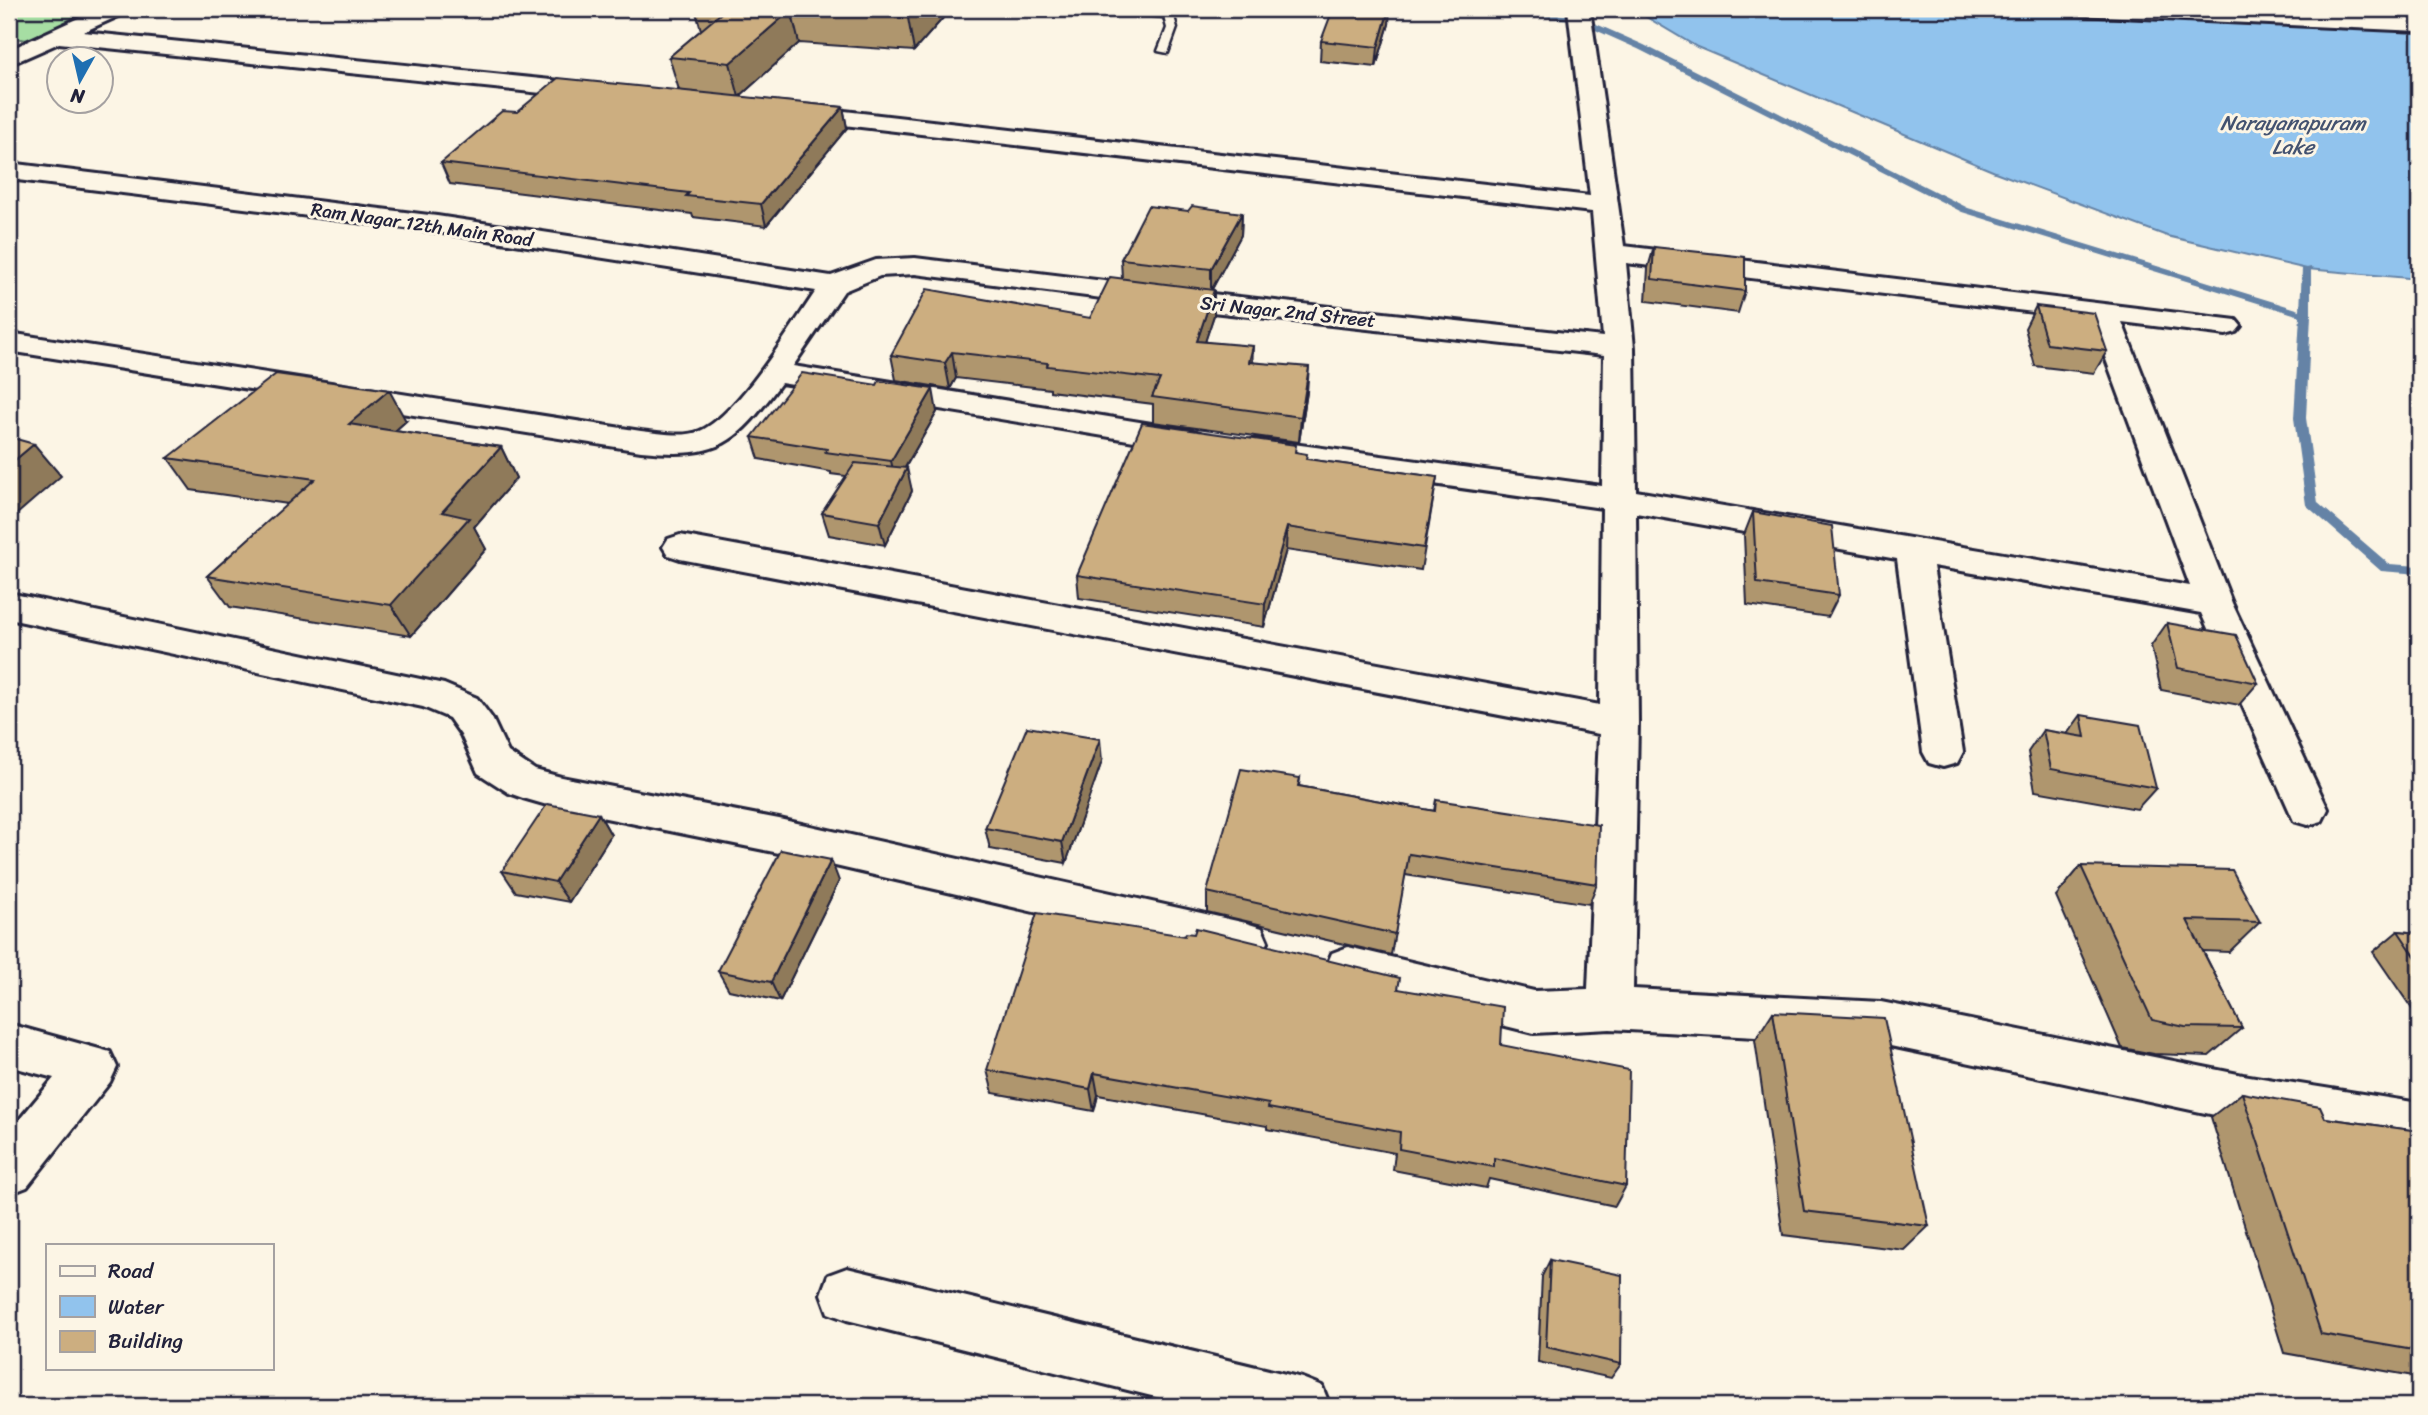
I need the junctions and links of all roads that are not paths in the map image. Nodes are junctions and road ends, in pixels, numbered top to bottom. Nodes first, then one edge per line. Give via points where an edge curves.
1 (115, 9) edge
2 (1119, 9) edge
3 (2078, 9) edge
4 (2392, 9) edge
5 (2419, 10) edge
6 (1171, 11) edge
7 (1580, 20) edge
8 (2419, 24) edge
9 (55, 36) junction
10 (1164, 51) dead end
11 (9, 58) edge
12 (630, 95) edge
13 (766, 109) edge
14 (9, 171) edge
15 (1604, 205) junction
16 (1611, 253) junction
17 (834, 285) junction
18 (2103, 311) junction
19 (2226, 326) dead end
20 (9, 342) edge
21 (1619, 348) junction
22 (773, 372) junction
23 (1619, 499) junction
24 (680, 547) dead end
25 (1913, 551) junction
26 (2214, 603) junction
27 (9, 606) edge
28 (1619, 723) junction
29 (1943, 752) dead end
30 (2308, 808) dead end
31 (1610, 1008) junction
32 (9, 1045) edge
33 (2419, 1126) edge
34 (9, 1170) edge
35 (846, 1294) dead end
36 (1302, 1406) edge

1 - 9 street
2 - 6 lane
3 - 8 street
4 - 5 street
6 - 10 lane via 1172,28
7 - 15 street
9 - 11 street
9 - 12 street
13 - 15 street
14 - 17 street, Ram Nagar 12th Main Road via 437,224
15 - 16 street
16 - 18 street
16 - 21 street
17 - 21 street, Sri Nagar 2nd Street via 876,268 915,266
17 - 22 street
18 - 19 street
18 - 26 street
20 - 22 street via 628,439 685,444 711,439 728,428
21 - 23 street
22 - 23 street via 1220,444
23 - 25 street
23 - 28 street
24 - 28 street
25 - 26 street
25 - 29 street
26 - 30 street
27 - 31 street via 431,694 463,708 492,762 523,782 561,793 779,836 1534,1012
28 - 31 street
31 - 33 street via 1881,1023 2243,1097
32 - 34 street via 93,1067
35 - 36 street

